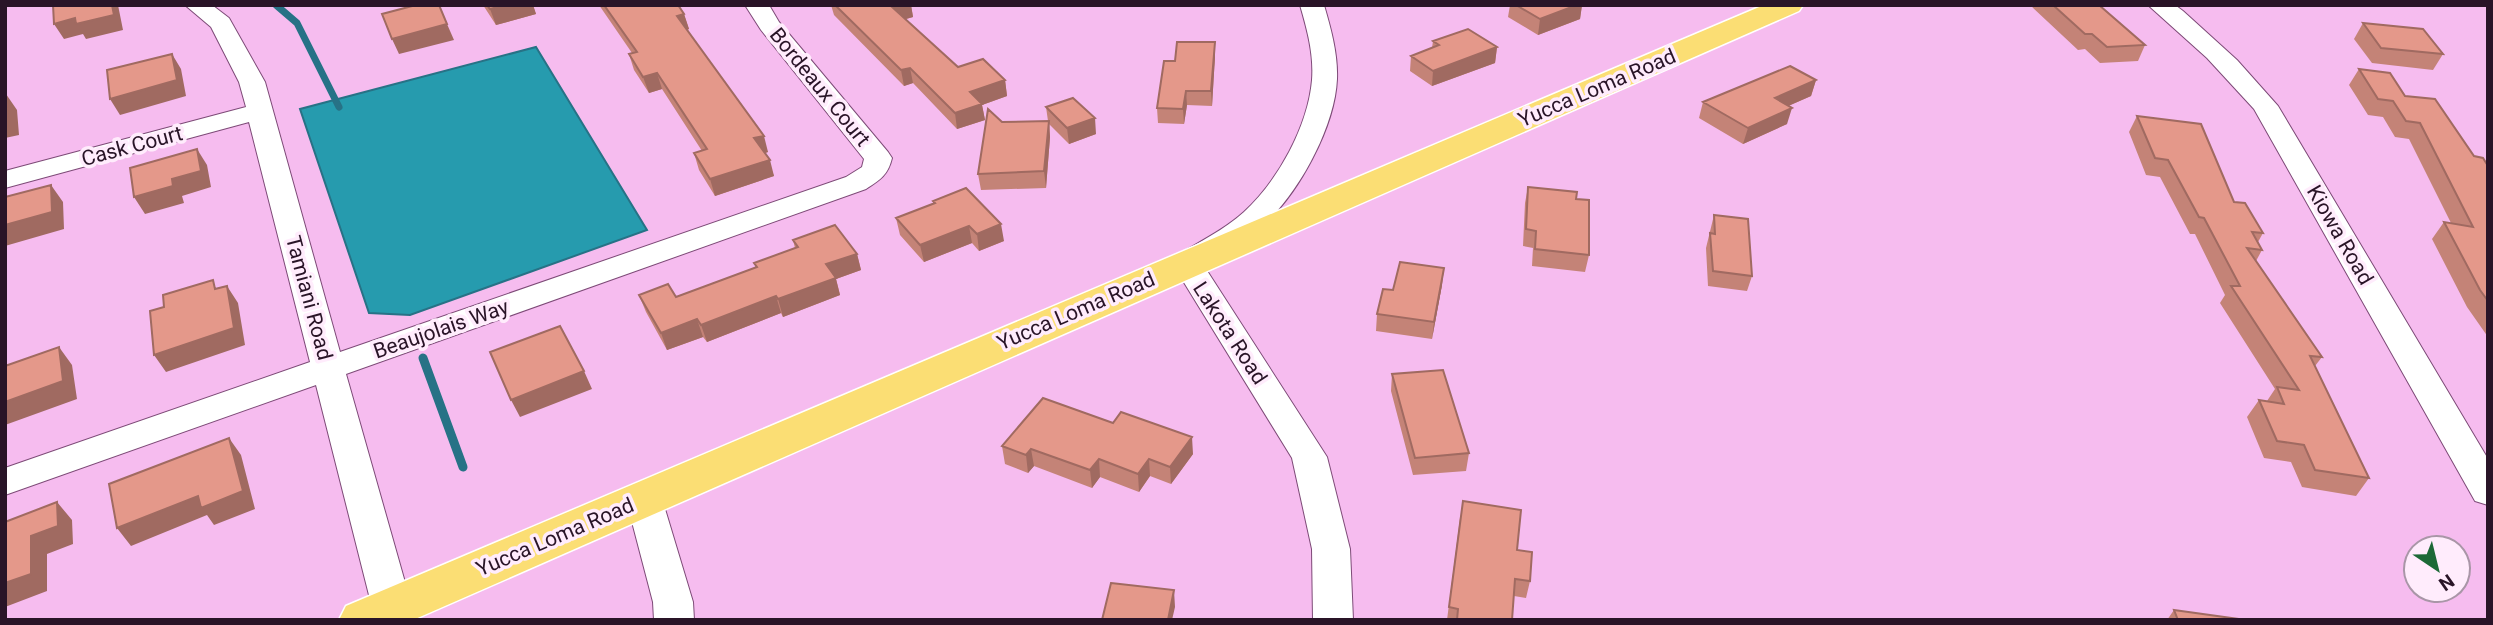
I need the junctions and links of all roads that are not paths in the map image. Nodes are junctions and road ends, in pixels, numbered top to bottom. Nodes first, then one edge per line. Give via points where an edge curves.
1 (197, 5) edge
2 (757, 5) edge
3 (1312, 5) edge
4 (1789, 5) edge
5 (2160, 5) edge
6 (260, 111) junction
7 (875, 171) joint
8 (5, 180) edge
9 (1186, 263) junction
10 (327, 369) junction
11 (5, 482) edge
12 (2488, 491) edge
13 (644, 499) junction
14 (377, 613) edge
15 (674, 620) edge
16 (1333, 620) edge

1 - 6 street, Tamiani Road via 221,23 252,82
2 - 7 street, Bordeaux Court via 878,158
3 - 9 street, Lakota Road via 1322,42 1323,90 1309,133 1274,197 1253,219
4 - 9 main road, Yucca Loma Road
5 - 12 street, Kiowa Road via 2231,66 2265,106
6 - 8 street, Cask Court
6 - 10 street, Tamiani Road
7 - 10 street, Beaujolais Way via 856,183
9 - 13 main road, Yucca Loma Road
9 - 16 street, Lakota Road via 1309,457 1331,549
10 - 11 street, Beaujolais Way
10 - 14 street, Tamiani Road
13 - 14 main road, Yucca Loma Road
13 - 15 street

